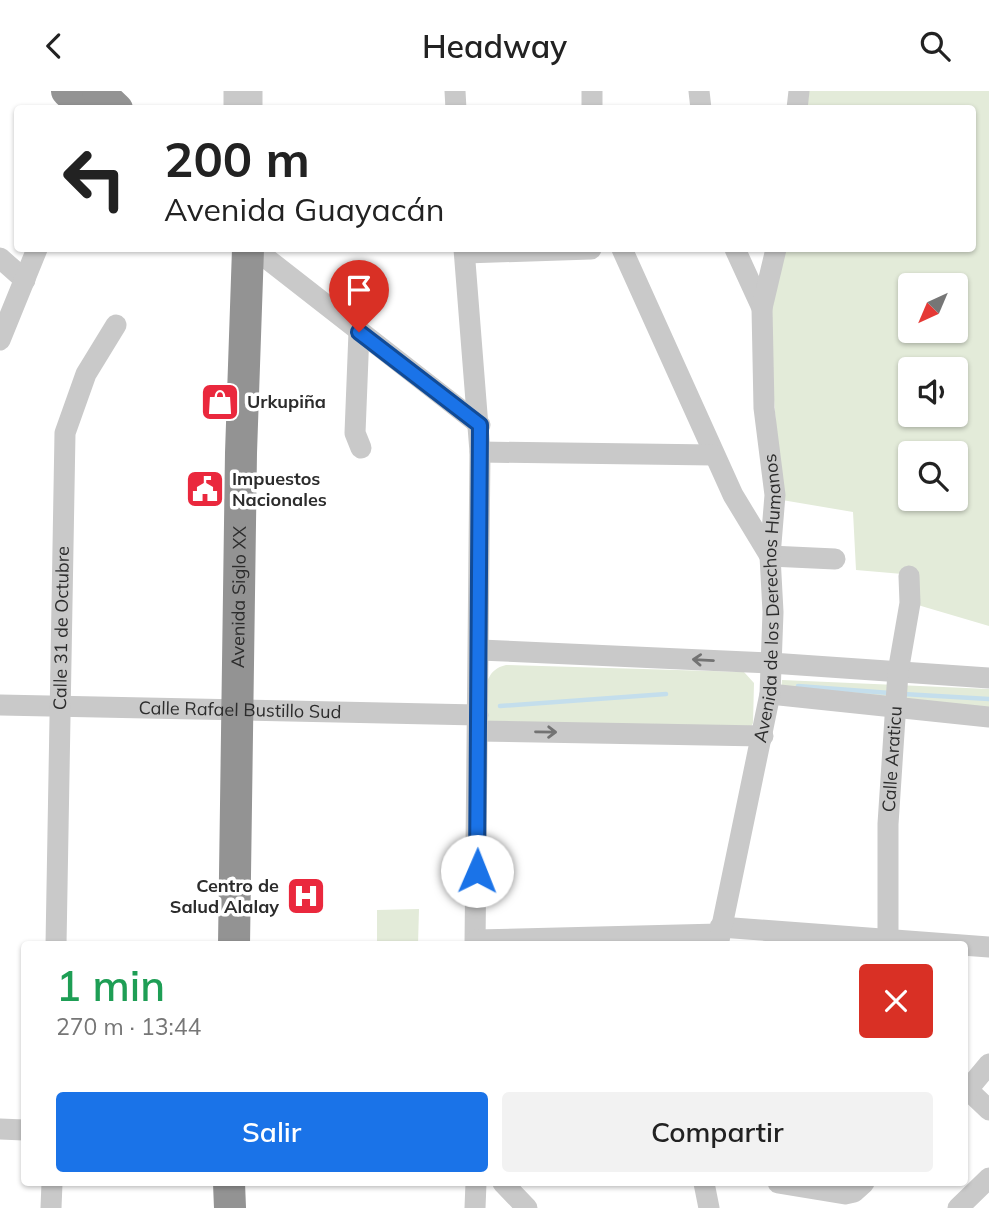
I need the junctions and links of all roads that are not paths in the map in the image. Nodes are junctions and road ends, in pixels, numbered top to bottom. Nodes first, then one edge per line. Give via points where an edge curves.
1 (36, 252) edge
2 (230, 252) edge
3 (248, 252) edge
4 (254, 252) edge
5 (465, 252) edge
6 (623, 252) edge
7 (736, 252) edge
8 (775, 252) edge
9 (0, 258) edge
10 (25, 280) junction
11 (762, 309) junction
12 (116, 325) dead end
13 (359, 332) junction
14 (0, 340) edge
15 (480, 425) junction
16 (361, 448) dead end
17 (480, 452) junction
18 (714, 455) junction
19 (769, 557) junction
20 (835, 559) dead end
21 (909, 576) dead end
22 (480, 650) junction
23 (771, 663) junction
24 (898, 672) junction
25 (989, 678) edge
26 (770, 694) junction
27 (0, 705) edge
28 (60, 706) junction
29 (230, 708) junction
30 (896, 709) junction
31 (989, 717) edge
32 (478, 723) junction
33 (763, 736) junction
34 (719, 935) edge
35 (56, 941) edge
36 (217, 941) edge
37 (234, 941) edge
38 (475, 941) edge
39 (510, 941) edge
40 (864, 941) edge
41 (888, 941) edge
42 (968, 946) edge
43 (989, 947) edge
44 (989, 1064) edge
45 (968, 1090) edge
46 (968, 1094) edge
47 (989, 1110) edge
48 (0, 1129) edge
49 (21, 1130) edge
50 (989, 1178) edge
51 (52, 1186) edge
52 (213, 1186) edge
53 (229, 1186) edge
54 (476, 1186) edge
55 (506, 1186) edge
56 (705, 1186) edge
57 (796, 1186) edge
58 (861, 1186) edge
59 (51, 1208) edge
60 (213, 1208) edge
61 (230, 1208) edge
62 (475, 1208) edge
63 (527, 1208) edge
64 (709, 1208) edge
65 (958, 1208) edge

1 - 10 street
2 - 29 highway, Avenida Siglo XX
3 - 29 highway, Avenida Siglo XX
4 - 13 street
5 - 15 street
6 - 18 street
7 - 11 street
8 - 11 street, Avenida de los Derechos Humanos
9 - 10 street
10 - 14 street
11 - 19 street, Avenida de los Derechos Humanos via 764,408 775,495
12 - 28 street, Calle 31 de Octubre via 86,374 65,433
13 - 15 street
13 - 16 street via 355,433
15 - 17 street
17 - 18 street
17 - 22 street
18 - 19 street
19 - 20 street
19 - 23 street, Avenida de los Derechos Humanos
21 - 24 street, Calle Araticu via 910,603
23 -> 22 street
22 - 32 street
23 - 24 street
23 - 26 street, Avenida de los Derechos Humanos
24 - 25 street
24 - 30 street, Calle Araticu
26 - 30 street
26 - 33 street, Avenida de los Derechos Humanos
27 - 28 street, Calle Rafael Bustillo Sud
28 - 29 street, Calle Rafael Bustillo Sud
28 - 35 street, Calle 31 de Octubre
29 - 32 street, Calle Rafael Bustillo Sud
29 - 36 highway, Avenida Siglo XX
29 - 37 highway, Avenida Siglo XX
30 - 31 street
30 - 41 street, Calle Araticu via 888,824
32 -> 33 street, Calle Rafael Bustillo Sud
32 - 38 street
33 - 34 street, Avenida de los Derechos Humanos
34 - 39 street
34 - 40 street
42 - 43 street
44 - 45 street
46 - 47 street
48 - 49 street
50 - 65 street
51 - 59 street
52 - 60 highway
53 - 61 highway
54 - 62 street
55 - 63 street
56 - 64 street
57 - 58 street via 845,1194

